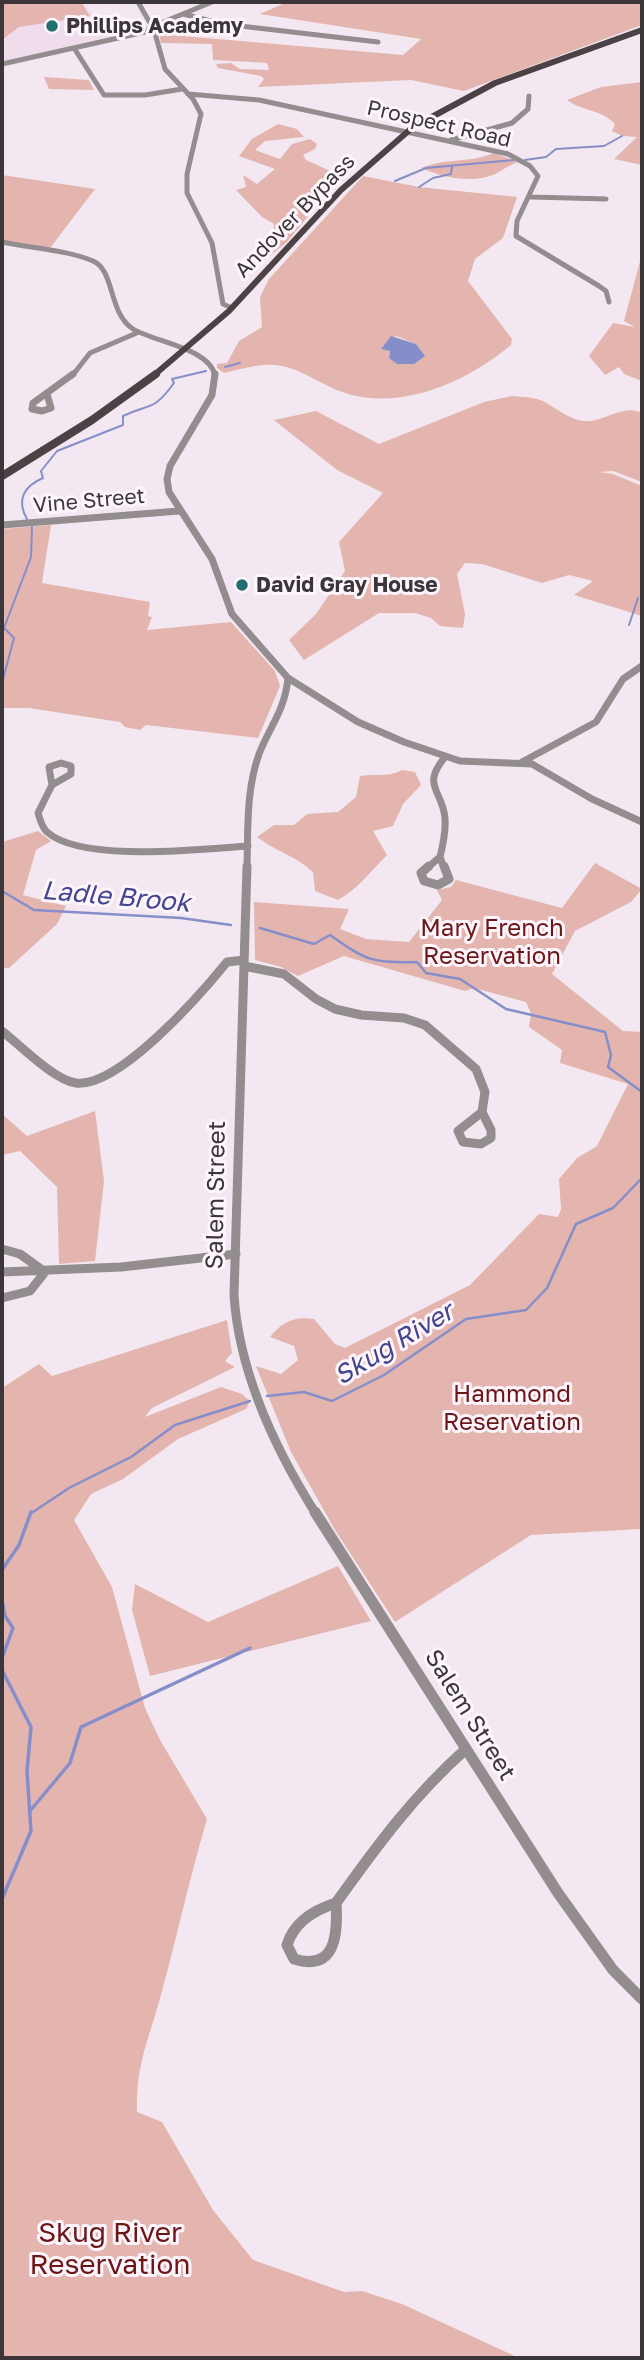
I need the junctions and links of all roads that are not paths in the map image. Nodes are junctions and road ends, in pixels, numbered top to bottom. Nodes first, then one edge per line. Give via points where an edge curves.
1 (138, 2) edge
2 (212, 2) edge
3 (183, 14) junction
4 (153, 28) junction
5 (642, 30) edge
6 (378, 42) dead end
7 (74, 48) junction
8 (2, 64) edge
9 (182, 89) junction
10 (188, 94) junction
11 (529, 96) dead end
12 (407, 131) junction
13 (451, 140) junction
14 (531, 197) junction
15 (606, 199) dead end
16 (2, 242) edge
17 (609, 302) dead end
18 (232, 309) junction
19 (139, 332) junction
20 (187, 351) junction
21 (47, 394) dead end
22 (2, 476) edge
23 (179, 511) junction
24 (2, 526) edge
25 (642, 666) edge
26 (288, 678) junction
27 (445, 757) junction
28 (522, 762) junction
29 (52, 785) dead end
30 (642, 822) edge
31 (248, 846) junction
32 (440, 857) dead end
33 (244, 963) junction
34 (2, 1031) edge
35 (482, 1112) dead end
36 (2, 1249) edge
37 (236, 1254) junction
38 (2, 1272) edge
39 (45, 1272) junction
40 (2, 1297) edge
41 (466, 1749) junction
42 (336, 1903) junction
43 (642, 1998) edge

1 - 4 street
2 - 3 street
3 - 4 street
3 - 6 street via 223,24
4 - 7 street
4 - 9 street via 165,69
5 - 12 main road, Andover Bypass via 484,86
7 - 8 street
7 - 9 street via 104,95
9 - 10 street
10 - 12 street, Prospect Road via 259,100
10 - 18 street via 201,119 187,174 187,193 212,243 221,298
11 - 13 street via 528,108 516,120
12 - 13 street, Prospect Road
12 - 18 main road, Andover Bypass via 359,174
13 - 14 street, Prospect Road via 504,153 530,166 538,176
14 - 15 street
14 - 17 street, Prospect Road via 515,226 516,236 599,286
16 - 19 street via 71,254 99,264 113,304 124,321
18 - 20 main road, Andover Bypass
19 - 20 street
19 - 21 street via 90,353 72,376
20 - 22 main road, Andover Bypass via 140,387
20 - 23 street via 211,362 217,379 211,402 169,468 167,485
23 - 24 street, Vine Street
23 - 26 street via 212,560 232,614
25 - 28 street via 623,679 596,722
26 - 27 street via 358,722
26 - 31 street, Salem Street via 286,700 253,771
27 - 28 street via 481,763
27 - 32 street via 432,781 445,817
28 - 30 street via 542,768 573,789
29 - 31 street via 38,819 44,831 64,842 131,850
31 - 33 street, Salem Street
33 - 34 street via 227,962 194,1003 97,1082 75,1083 57,1075
33 - 35 street via 284,974 335,1009 425,1025 476,1069 485,1092
33 - 37 street, Salem Street
36 - 39 street
37 - 39 street
37 - 41 street, Salem Street via 236,1327 249,1378 271,1430 299,1487
38 - 39 street
39 - 40 street via 30,1291
41 - 42 street via 414,1798
41 - 43 street, Salem Street via 558,1894 613,1970
42 - 42 street via 312,1913 292,1931 287,1945 294,1959 310,1964 327,1954 337,1936

